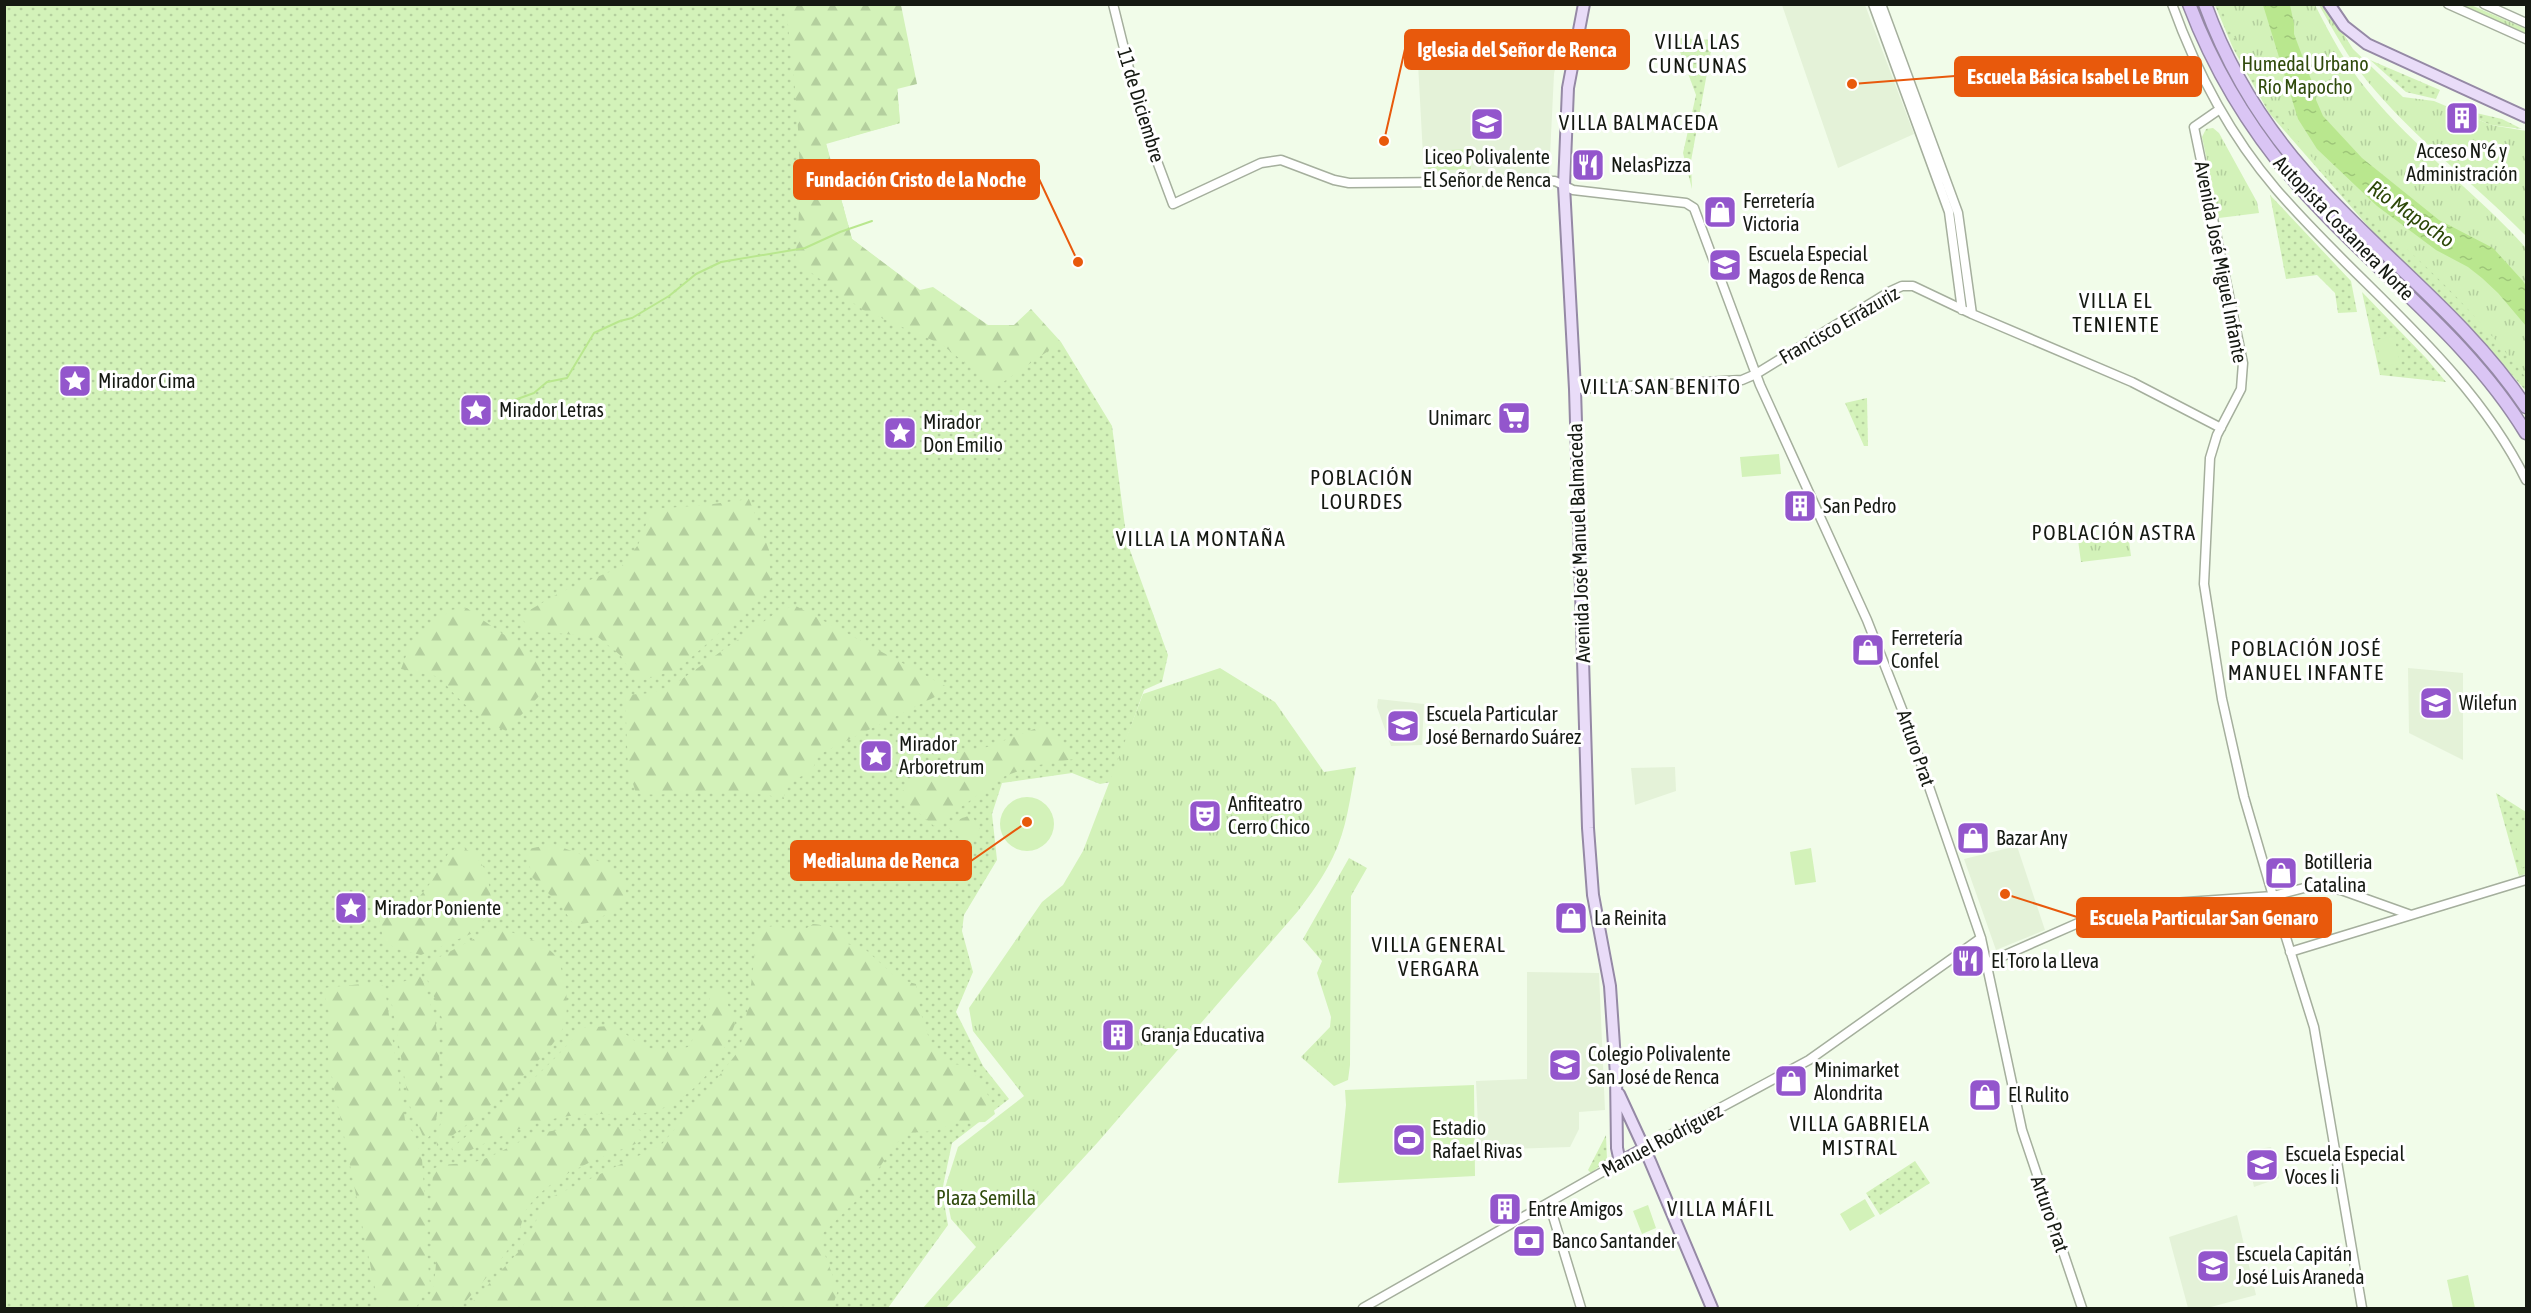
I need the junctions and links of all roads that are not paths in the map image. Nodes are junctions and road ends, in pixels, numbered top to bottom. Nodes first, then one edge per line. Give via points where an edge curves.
1 (1113, 4) edge
2 (1584, 4) edge
3 (1873, 4) edge
4 (1881, 4) edge
5 (2172, 4) edge
6 (2189, 4) edge
7 (2205, 4) edge
8 (2329, 4) edge
9 (2448, 4) edge
10 (2484, 4) edge
11 (2526, 23) edge
12 (2526, 39) edge
13 (2220, 109) junction
14 (2526, 117) edge
15 (1564, 186) junction
16 (1962, 310) junction
17 (1972, 314) junction
18 (1756, 374) junction
19 (1575, 389) junction
20 (2526, 407) edge
21 (2208, 421) junction
22 (2221, 428) junction
23 (2526, 433) edge
24 (2212, 450) junction
25 (2526, 480) edge
26 (2526, 880) edge
27 (2272, 896) junction
28 (2411, 915) junction
29 (1981, 938) junction
30 (2290, 952) junction
31 (1988, 963) junction
32 (1616, 1081) junction
33 (1644, 1149) junction
34 (1620, 1162) junction
35 (1549, 1203) junction
36 (1363, 1308) edge
37 (1581, 1308) edge
38 (1712, 1308) edge
39 (2082, 1308) edge
40 (2362, 1308) edge

1 - 15 street, 11 de Diciembre via 1142,121 1173,204 1272,159 1349,183 1555,181
2 - 15 main road, Avenida José Manuel Balmaceda via 1568,88
3 - 16 street via 1949,212
4 - 17 street via 1958,213
5 - 13 street
6 - 23 highway, Autopista Costanera Norte via 2220,74 2279,164 2459,346 2498,391
7 - 20 highway, Autopista Costanera Norte via 2244,87 2296,162 2472,338
8 - 14 main road via 2344,26 2367,44
9 - 12 street
10 - 11 street
13 - 22 street, Avenida José Miguel Infante via 2194,126 2243,369 2241,389
13 - 25 street via 2284,198 2469,391 2502,436
15 - 18 street, Arturo Prat via 1686,203 1694,208
15 - 19 main road, Avenida José Manuel Balmaceda
16 - 17 street, Francisco Errázuriz
16 - 18 street, Francisco Errázuriz via 1918,287 1896,288
17 - 21 street, Francisco Errázuriz via 2132,382
18 - 19 street, Francisco Errázuriz via 1742,380
18 - 29 street, Arturo Prat via 1882,655
19 - 32 main road, Avenida José Manuel Balmaceda via 1589,858 1610,986
21 - 22 street, Francisco Errázuriz
21 - 24 street
22 - 24 street, Avenida José Miguel Infante
24 - 27 street, Avenida José Miguel Infante via 2204,584 2227,720
26 - 28 street
27 - 28 street via 2306,886 2326,886
27 - 30 street, Avenida José Miguel Infante
27 - 31 street via 2116,910
28 - 30 street
29 - 31 street, Arturo Prat
29 - 33 street, Manuel Rodríguez via 1809,1060
30 - 40 street, Avenida José Miguel Infante via 2317,1039
31 - 39 street, Arturo Prat via 2017,1112
32 - 33 main road, Avenida José Manuel Balmaceda
32 - 34 main road, Avenida José Manuel Balmaceda
33 - 34 main road, Manuel Rodríguez
33 - 38 main road, Avenida José Manuel Balmaceda
34 - 35 street, Manuel Rodríguez
35 - 36 street, Manuel Rodríguez
35 - 37 street

